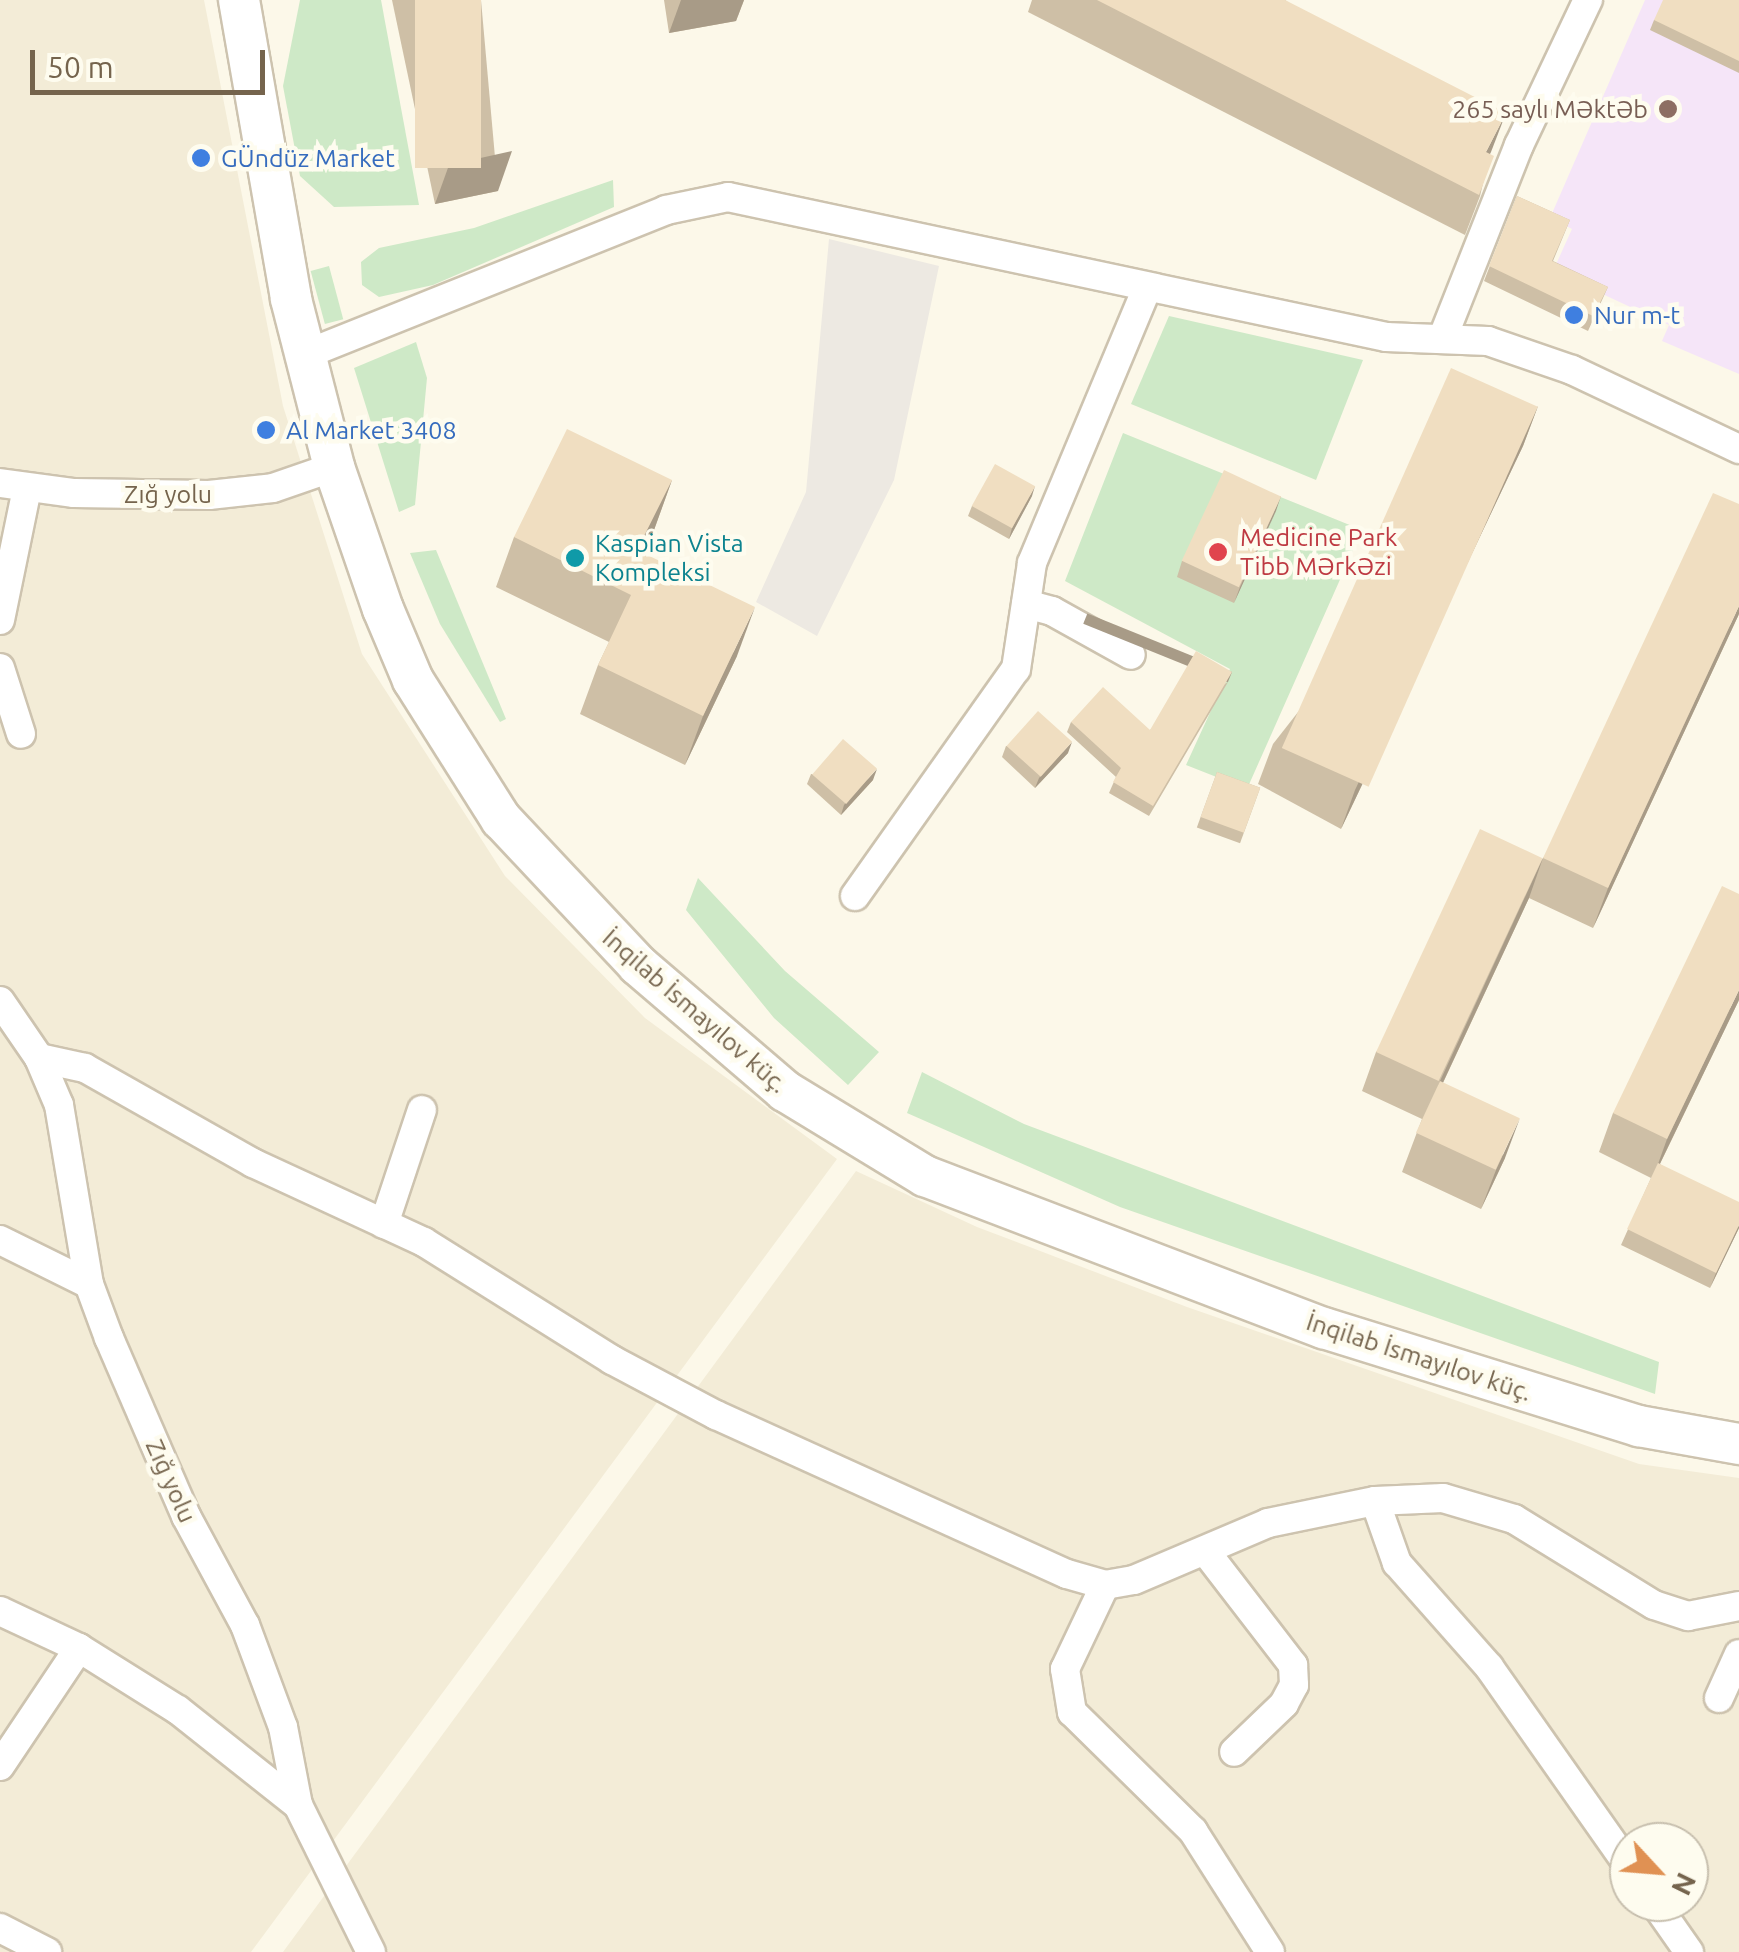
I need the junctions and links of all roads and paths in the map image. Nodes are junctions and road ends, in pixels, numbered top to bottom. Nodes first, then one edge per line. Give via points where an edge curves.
1 (239, 0) edge
2 (1588, 0) edge
3 (1147, 288) junction
4 (1443, 337) junction
5 (304, 355) junction
6 (1739, 449) edge
7 (334, 466) junction
8 (13, 486) edge
9 (1026, 604) junction
10 (0, 620) edge
11 (1131, 655) dead end
12 (0, 668) edge
13 (21, 734) dead end
14 (855, 896) dead end
15 (0, 1001) edge
16 (39, 1058) junction
17 (422, 1110) dead end
18 (384, 1224) junction
19 (0, 1240) edge
20 (89, 1284) junction
21 (1739, 1444) edge
22 (1375, 1501) junction
23 (1206, 1552) junction
24 (1105, 1585) junction
25 (1739, 1606) edge
26 (0, 1611) edge
27 (79, 1648) junction
28 (1739, 1654) edge
29 (1719, 1698) dead end
30 (1234, 1752) dead end
31 (0, 1766) edge
32 (298, 1804) junction
33 (1609, 1837) edge
34 (1668, 1922) edge
35 (0, 1928) edge
36 (47, 1952) edge
37 (371, 1952) edge
38 (1270, 1952) edge
39 (1689, 1952) edge

1 - 5 main road, İnqilab İsmayılov küç.
2 - 4 street via 1519,145
3 - 4 street via 1386,337
3 - 5 street via 728,198 666,210
3 - 9 street via 1032,563
4 - 6 street via 1530,352
5 - 7 main road, İnqilab İsmayılov küç.
7 - 8 street, Zığ yolu via 242,493
7 - 21 main road, İnqilab İsmayılov küç. via 413,680 502,819 638,965 834,1126 925,1176 1324,1328 1638,1426
8 - 10 street
9 - 11 street via 1052,611
9 - 14 street via 1016,669
12 - 13 street
15 - 16 street, Zığ yolu
16 - 18 street via 85,1068 254,1163
16 - 20 street, Zığ yolu via 72,1157
17 - 18 street
18 - 24 street via 458,1260 612,1360 716,1415
19 - 20 street
20 - 32 street, Zığ yolu via 186,1516 245,1625 283,1727
22 - 23 street via 1268,1523
22 - 25 street via 1443,1498 1476,1504 1654,1605 1688,1616
22 - 33 street via 1397,1563 1490,1667
23 - 24 street
23 - 30 street via 1293,1665 1294,1685 1284,1704
24 - 38 street via 1065,1668 1072,1712 1193,1831
26 - 27 street
27 - 31 street
27 - 32 street via 178,1710
28 - 29 street
32 - 37 street, Zığ yolu
34 - 39 street
35 - 36 street

